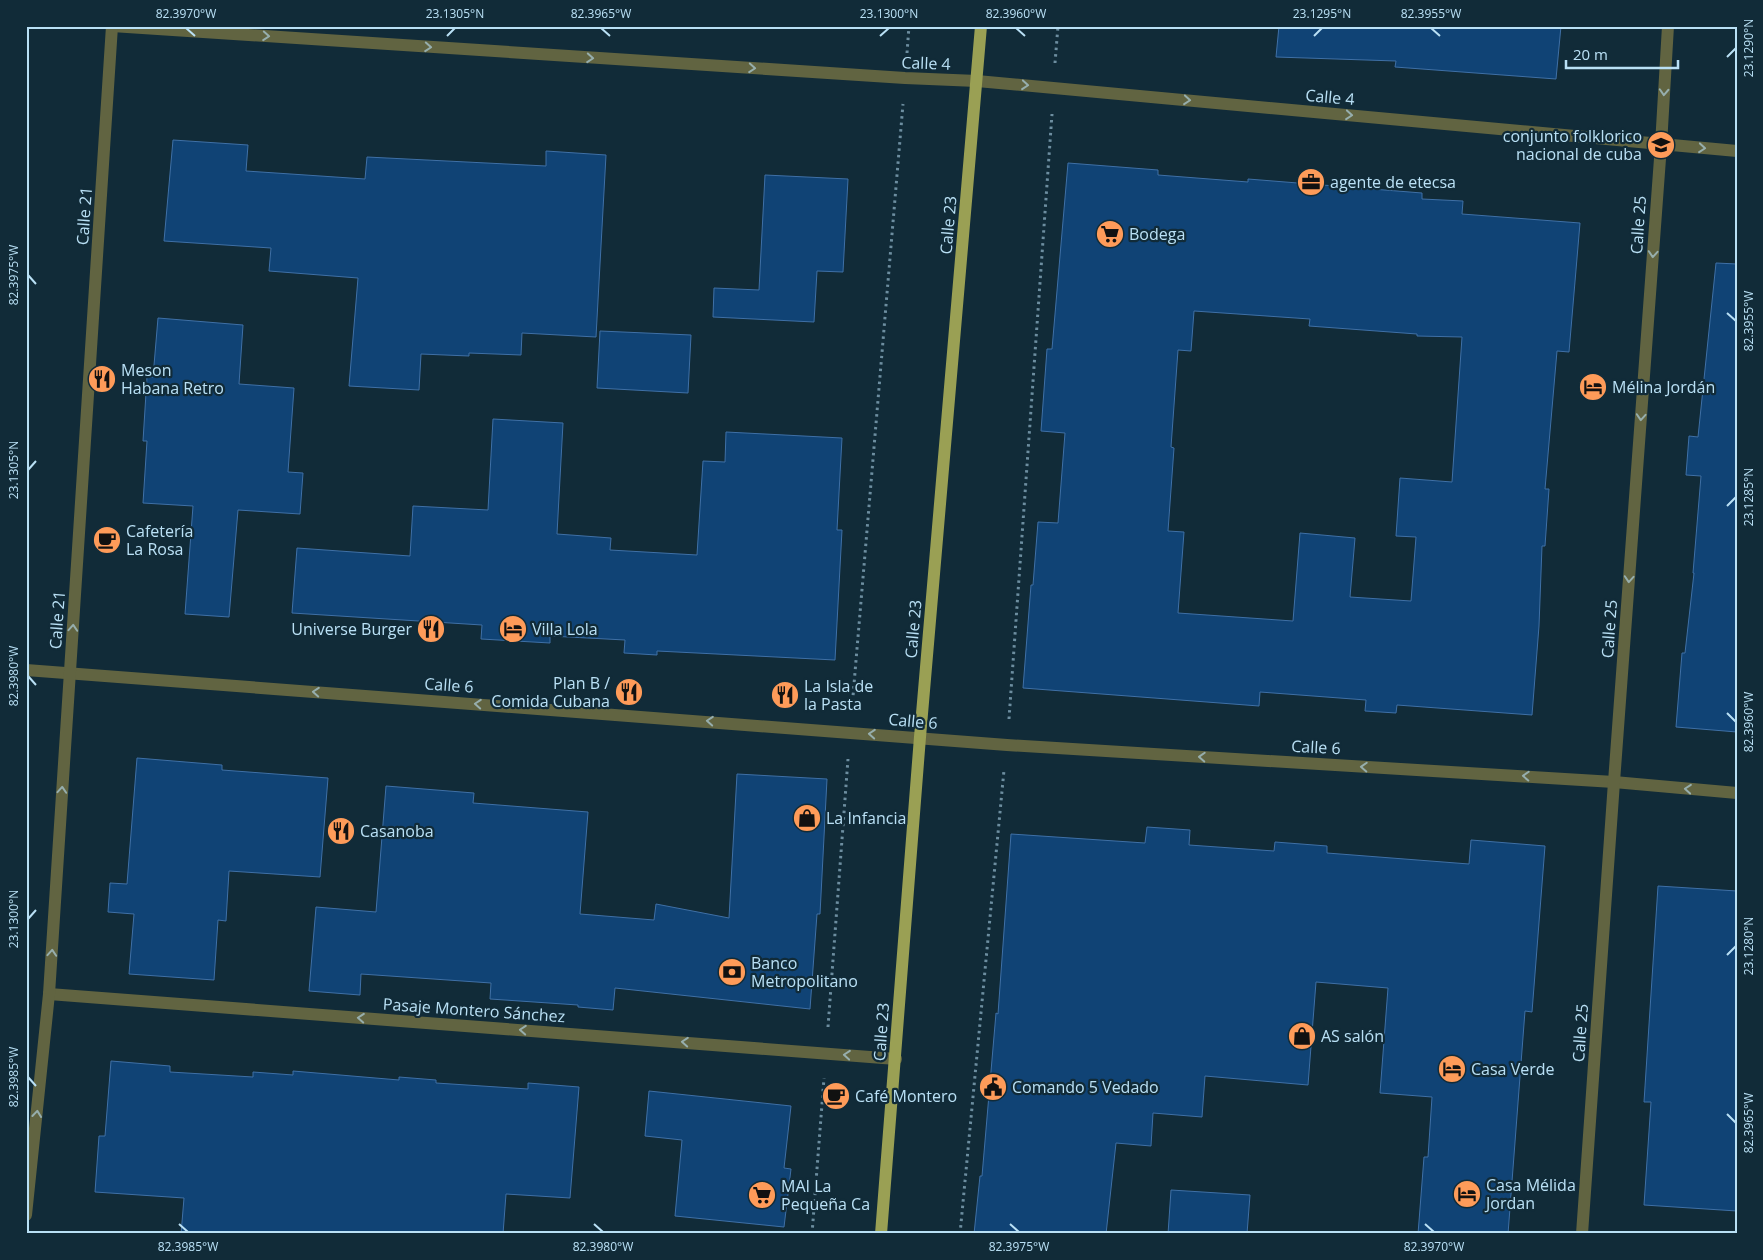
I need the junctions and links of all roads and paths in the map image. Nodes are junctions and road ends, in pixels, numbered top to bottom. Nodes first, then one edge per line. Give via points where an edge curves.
1 (112, 26) edge
2 (909, 26) edge
3 (981, 26) edge
4 (1058, 26) edge
5 (1668, 26) edge
6 (905, 78) junction
7 (977, 81) junction
8 (1054, 88) junction
9 (1661, 145) junction
10 (1737, 151) edge
11 (26, 670) edge
12 (70, 673) junction
13 (850, 732) junction
14 (920, 737) junction
15 (1007, 745) junction
16 (1614, 782) junction
17 (1737, 793) edge
18 (49, 994) junction
19 (826, 1053) junction
20 (896, 1059) junction
21 (26, 1215) edge
22 (812, 1234) edge
23 (880, 1234) edge
24 (960, 1234) edge
25 (1582, 1234) edge

1 -> 6 street, Calle 4
12 -> 1 street, Calle 21
2 - 6 path
3 - 7 main road, Calle 23
4 - 8 path
5 -> 9 street, Calle 25
6 - 7 street, Calle 4
6 - 13 path
7 -> 8 street, Calle 4
7 - 14 main road, Calle 23
8 -> 9 street, Calle 4
8 - 15 path
9 -> 10 street, Calle 4
9 -> 16 street, Calle 25
11 - 12 street, Calle 6
13 -> 12 street, Calle 6
18 -> 12 street, Calle 21
14 -> 13 street, Calle 6
13 - 19 path
14 - 15 street, Calle 6
14 - 20 main road, Calle 23
16 -> 15 street, Calle 6
15 - 24 path
17 -> 16 street, Calle 6
16 - 25 street, Calle 25
19 -> 18 street, Pasaje Montero Sánchez
21 -> 18 street, Calle 21
20 -> 19 street, Pasaje Montero Sánchez
19 - 22 path
20 - 23 main road, Calle 23

